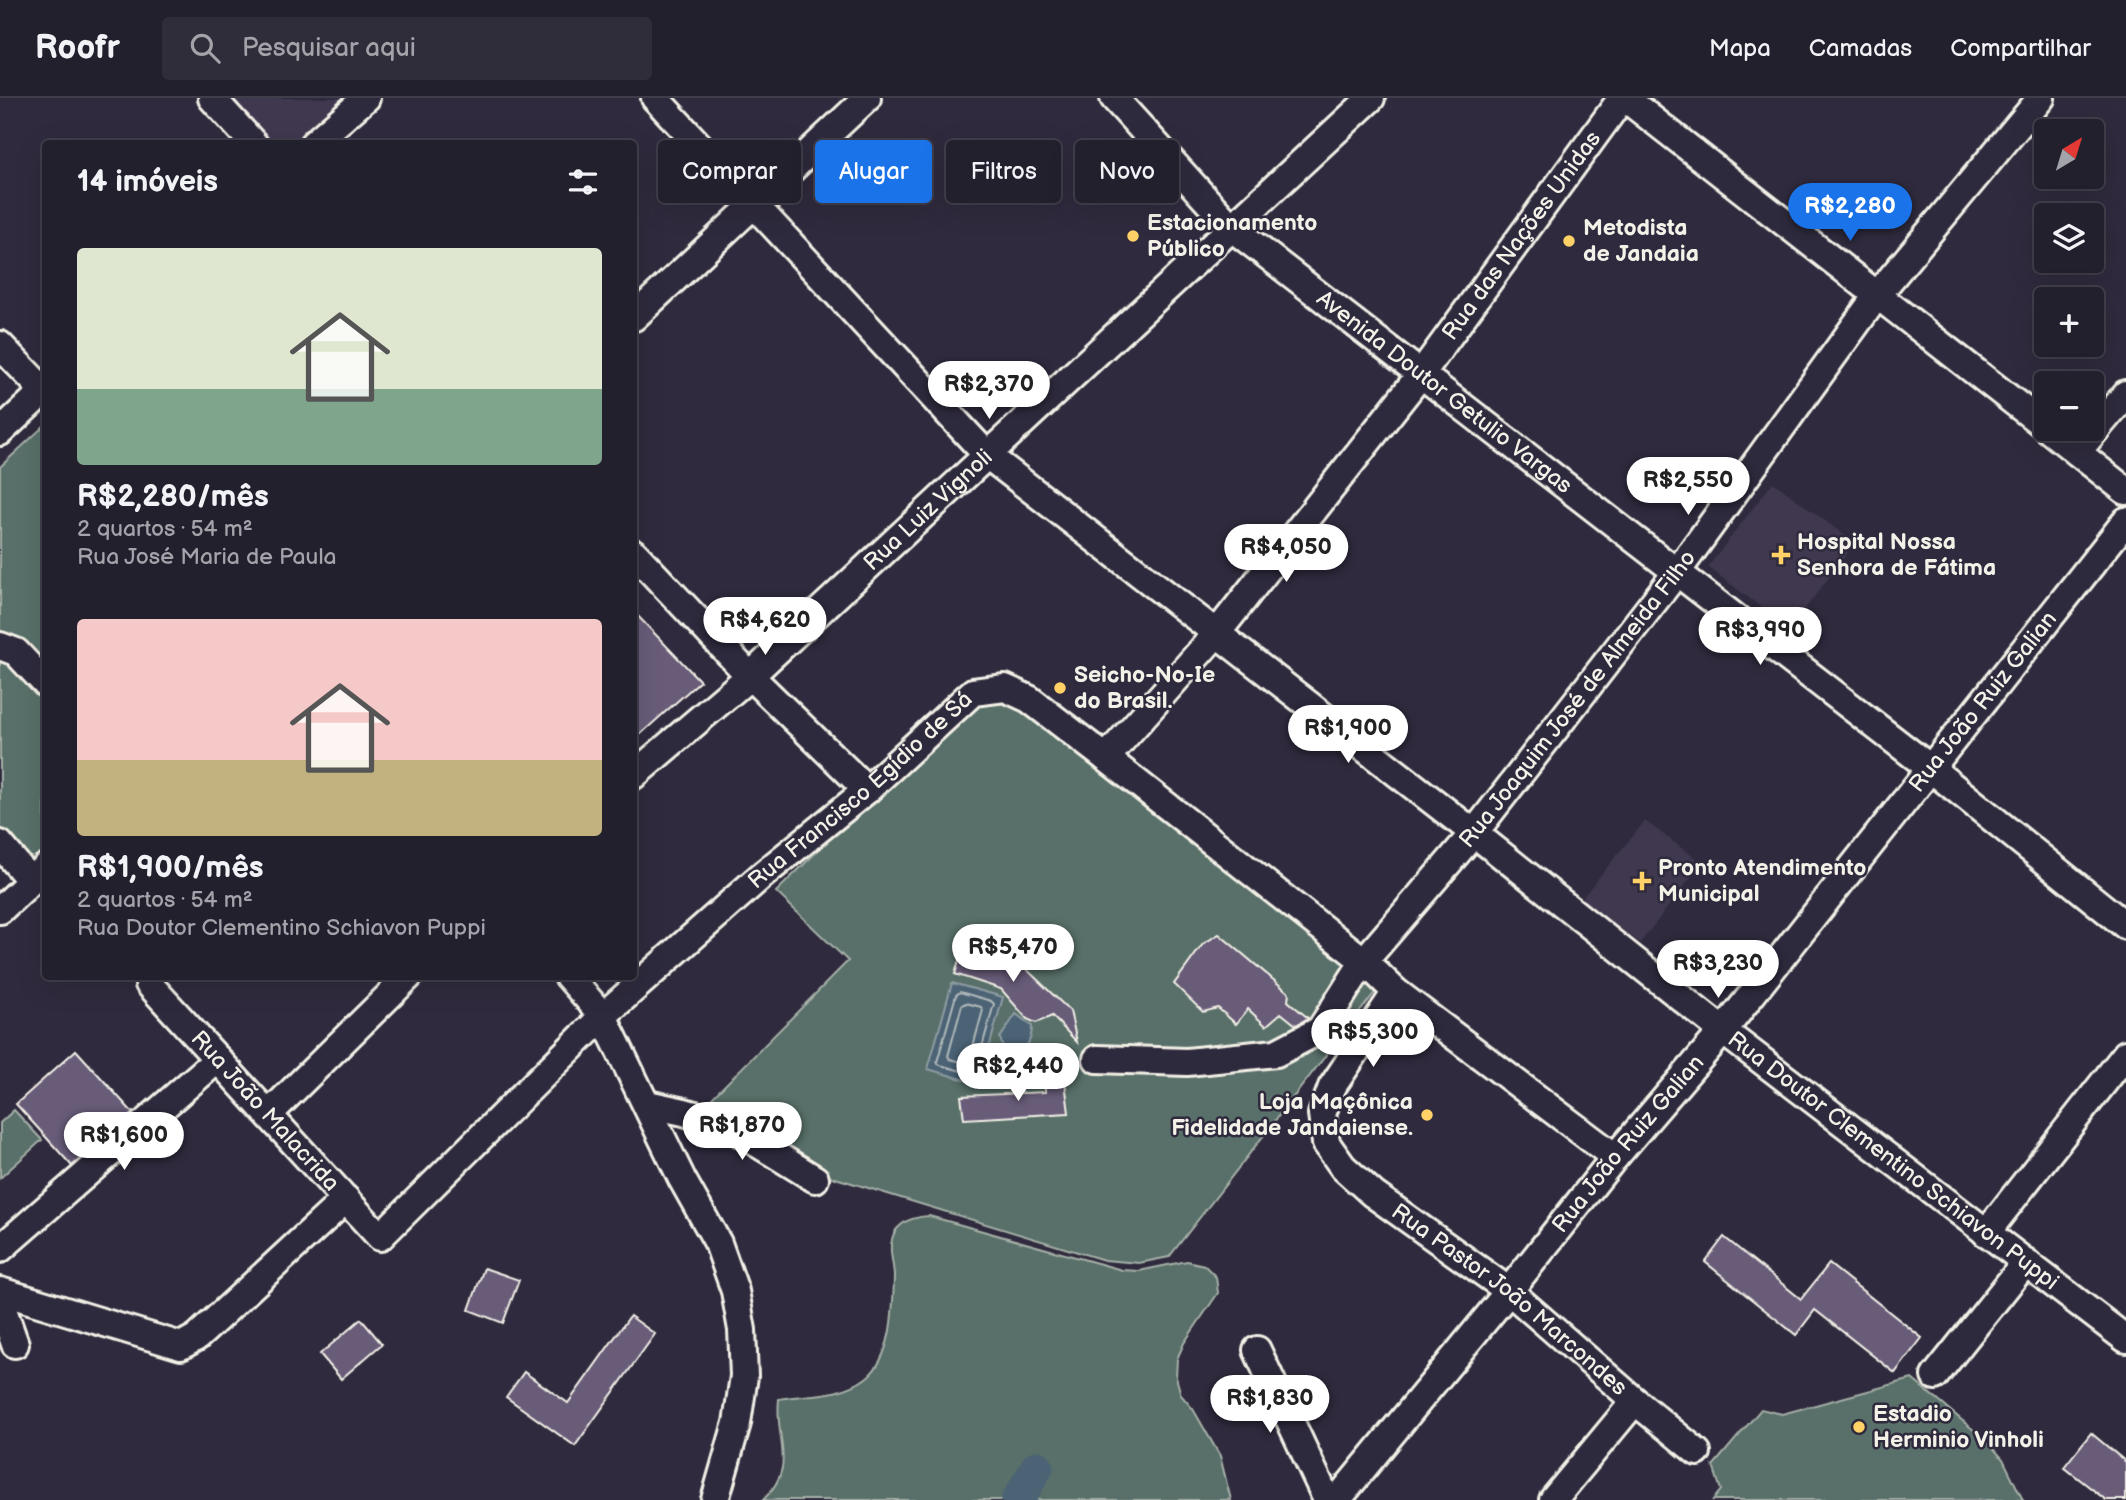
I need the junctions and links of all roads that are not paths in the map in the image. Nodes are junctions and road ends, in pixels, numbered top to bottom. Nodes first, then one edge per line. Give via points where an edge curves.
1 (212, 98) edge
2 (366, 98) edge
3 (654, 98) edge
4 (867, 98) edge
5 (1114, 98) edge
6 (1371, 98) edge
7 (1623, 98) edge
8 (2041, 98) edge
9 (250, 140) edge
10 (318, 140) edge
11 (694, 140) edge
12 (801, 159) edge
13 (753, 203) edge
14 (755, 203) edge
15 (1232, 228) junction
16 (1878, 294) junction
17 (637, 314) edge
18 (0, 345) edge
19 (1421, 374) junction
20 (42, 388) edge
21 (42, 394) edge
22 (2126, 394) edge
23 (2034, 418) edge
24 (0, 432) edge
25 (2063, 441) edge
26 (2077, 452) junction
27 (987, 455) junction
28 (2126, 491) edge
29 (2126, 520) edge
30 (637, 557) edge
31 (1677, 572) junction
32 (1217, 633) junction
33 (0, 646) edge
34 (750, 676) junction
35 (42, 680) edge
36 (1106, 758) junction
37 (1930, 768) junction
38 (637, 772) edge
39 (867, 790) junction
40 (1474, 833) junction
41 (0, 844) edge
42 (38, 874) edge
43 (0, 910) edge
44 (2126, 926) edge
45 (1364, 961) junction
46 (405, 980) edge
47 (572, 980) edge
48 (149, 984) dead end
49 (1396, 992) junction
50 (603, 1016) junction
51 (1723, 1031) junction
52 (2126, 1054) edge
53 (218, 1059) junction
54 (1097, 1059) dead end
55 (647, 1104) junction
56 (269, 1114) junction
57 (1615, 1157) junction
58 (815, 1179) dead end
59 (346, 1199) junction
60 (1986, 1233) junction
61 (380, 1237) joint
62 (0, 1249) edge
63 (2026, 1262) junction
64 (0, 1291) edge
65 (1509, 1291) junction
66 (0, 1301) edge
67 (2126, 1339) edge
68 (15, 1344) dead end
69 (1256, 1350) dead end
70 (1935, 1376) dead end
71 (1635, 1401) junction
72 (1697, 1452) dead end
73 (715, 1500) edge
74 (1327, 1500) edge
75 (1337, 1500) edge
76 (1553, 1500) edge

1 - 9 street
2 - 10 street
3 - 11 street, Rua Doutor Clementino Schiavon Puppi
4 - 12 street
5 - 15 street, Avenida Doutor Getulio Vargas
6 - 15 street, Rua Luiz Vignoli
7 - 16 street
7 - 19 street, Rua das Nações Unidas
8 - 16 street, Rua Joaquim José de Almeida Filho
13 - 17 street
14 - 27 street, Rua Doutor Clementino Schiavon Puppi
15 - 19 street, Avenida Doutor Getulio Vargas
15 - 27 street, Rua Luiz Vignoli
16 - 23 street
16 - 31 street, Rua Joaquim José de Almeida Filho
18 - 20 street
19 - 31 street, Avenida Doutor Getulio Vargas
19 - 32 street, Rua das Nações Unidas
21 - 24 street
22 - 26 street
25 - 26 street
26 - 28 street
27 - 32 street, Rua Doutor Clementino Schiavon Puppi
27 - 34 street, Rua Luiz Vignoli
29 - 37 street, Rua João Ruiz Galian
30 - 34 street
31 - 37 street, Avenida Doutor Getulio Vargas
31 - 40 street, Rua Joaquim José de Almeida Filho
32 - 36 street, Rua das Nações Unidas
32 - 40 street, Rua Doutor Clementino Schiavon Puppi
33 - 35 street via 16,652
34 - 38 street, Rua Luiz Vignoli
34 - 39 street
36 - 39 street, Rua Francisco Egídio de Sá via 1029,699 1005,688 973,692
36 - 45 street, Rua Francisco Egídio de Sá
37 - 44 street, Avenida Doutor Getulio Vargas
37 - 51 street, Rua João Ruiz Galian
39 - 50 street, Rua Francisco Egídio de Sá
40 - 45 street, Rua Joaquim José de Almeida Filho
40 - 51 street, Rua Doutor Clementino Schiavon Puppi
41 - 42 street
42 - 43 street
45 - 49 street, Rua Francisco Egídio de Sá
45 - 54 street, Rua Joaquim José de Almeida Filho via 1320,1030 1276,1052 1187,1062
46 - 56 street
47 - 50 street
48 - 53 street, Rua João Malacrida
49 - 57 street, Rua Francisco Egídio de Sá
49 - 65 street, Rua Pastor João Marcondes via 1332,1087 1322,1114 1326,1143 1343,1167 1373,1194
50 - 55 street
50 - 61 street, Rua Francisco Egídio de Sá
51 - 57 street, Rua João Ruiz Galian
51 - 60 street, Rua Doutor Clementino Schiavon Puppi
52 - 60 street
53 - 56 street, Rua João Malacrida
53 - 62 street
55 - 58 street via 726,1124
55 - 73 street via 718,1243 742,1330 744,1376 737,1423
56 - 59 street, Rua João Malacrida
57 - 65 street, Rua João Ruiz Galian
59 - 61 street, Rua João Malacrida
59 - 64 street via 197,1337 181,1346
60 - 63 street, Rua Doutor Clementino Schiavon Puppi
63 - 67 street, Rua Doutor Clementino Schiavon Puppi
63 - 70 street
65 - 71 street, Rua Pastor João Marcondes
65 - 75 street, Rua João Ruiz Galian
66 - 68 street
69 - 74 street
71 - 72 street, Rua Pastor João Marcondes
71 - 76 street

